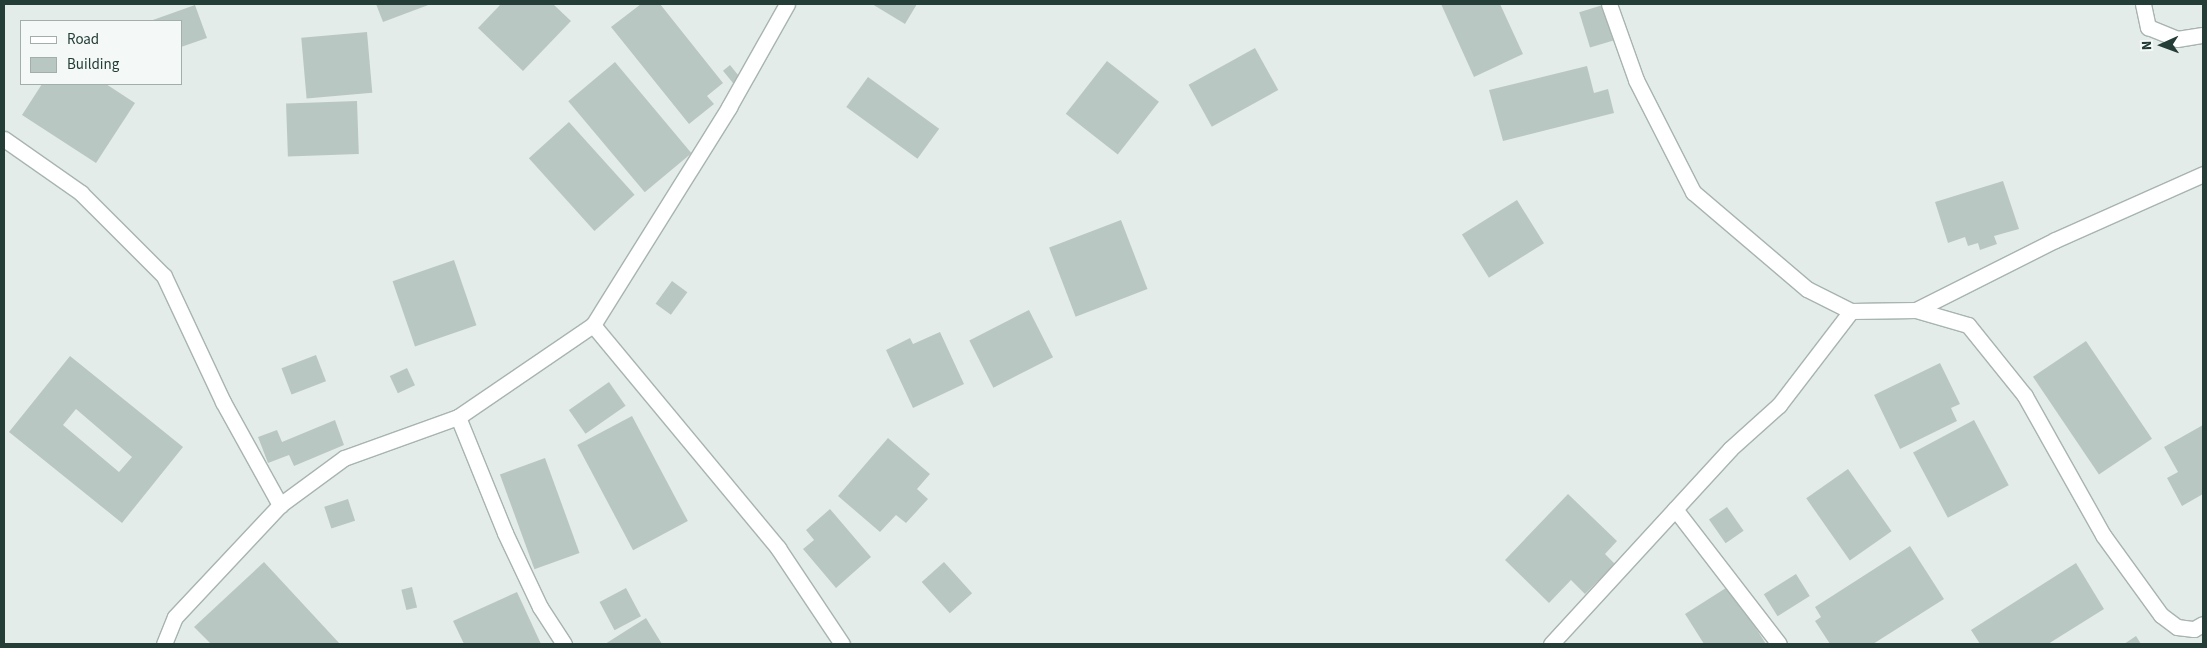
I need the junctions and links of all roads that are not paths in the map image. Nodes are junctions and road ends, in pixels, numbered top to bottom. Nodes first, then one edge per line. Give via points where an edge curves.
1 (787, 4) edge
2 (1609, 4) edge
3 (2143, 4) edge
4 (2203, 36) edge
5 (4, 139) edge
6 (2203, 174) edge
7 (1916, 310) junction
8 (1851, 311) junction
9 (593, 325) junction
10 (458, 417) junction
11 (280, 505) junction
12 (1675, 509) junction
13 (2203, 624) edge
14 (164, 644) edge
15 (564, 644) edge
16 (842, 644) edge
17 (1551, 644) edge
18 (1779, 644) edge

1 - 9 street via 729,107
2 - 8 street via 1636,80 1692,192 1806,289
3 - 4 street via 2148,27 2177,40
5 - 11 street via 81,193 164,276 223,402
6 - 7 street via 2055,240
7 - 8 street
7 - 13 street via 1968,325 2025,396 2104,535 2161,615 2177,627 2194,630
8 - 12 street via 1779,405 1730,449
9 - 10 street
9 - 16 street via 778,548
10 - 11 street via 344,458
10 - 15 street via 505,533 540,606
11 - 14 street via 175,617
12 - 17 street
12 - 18 street

